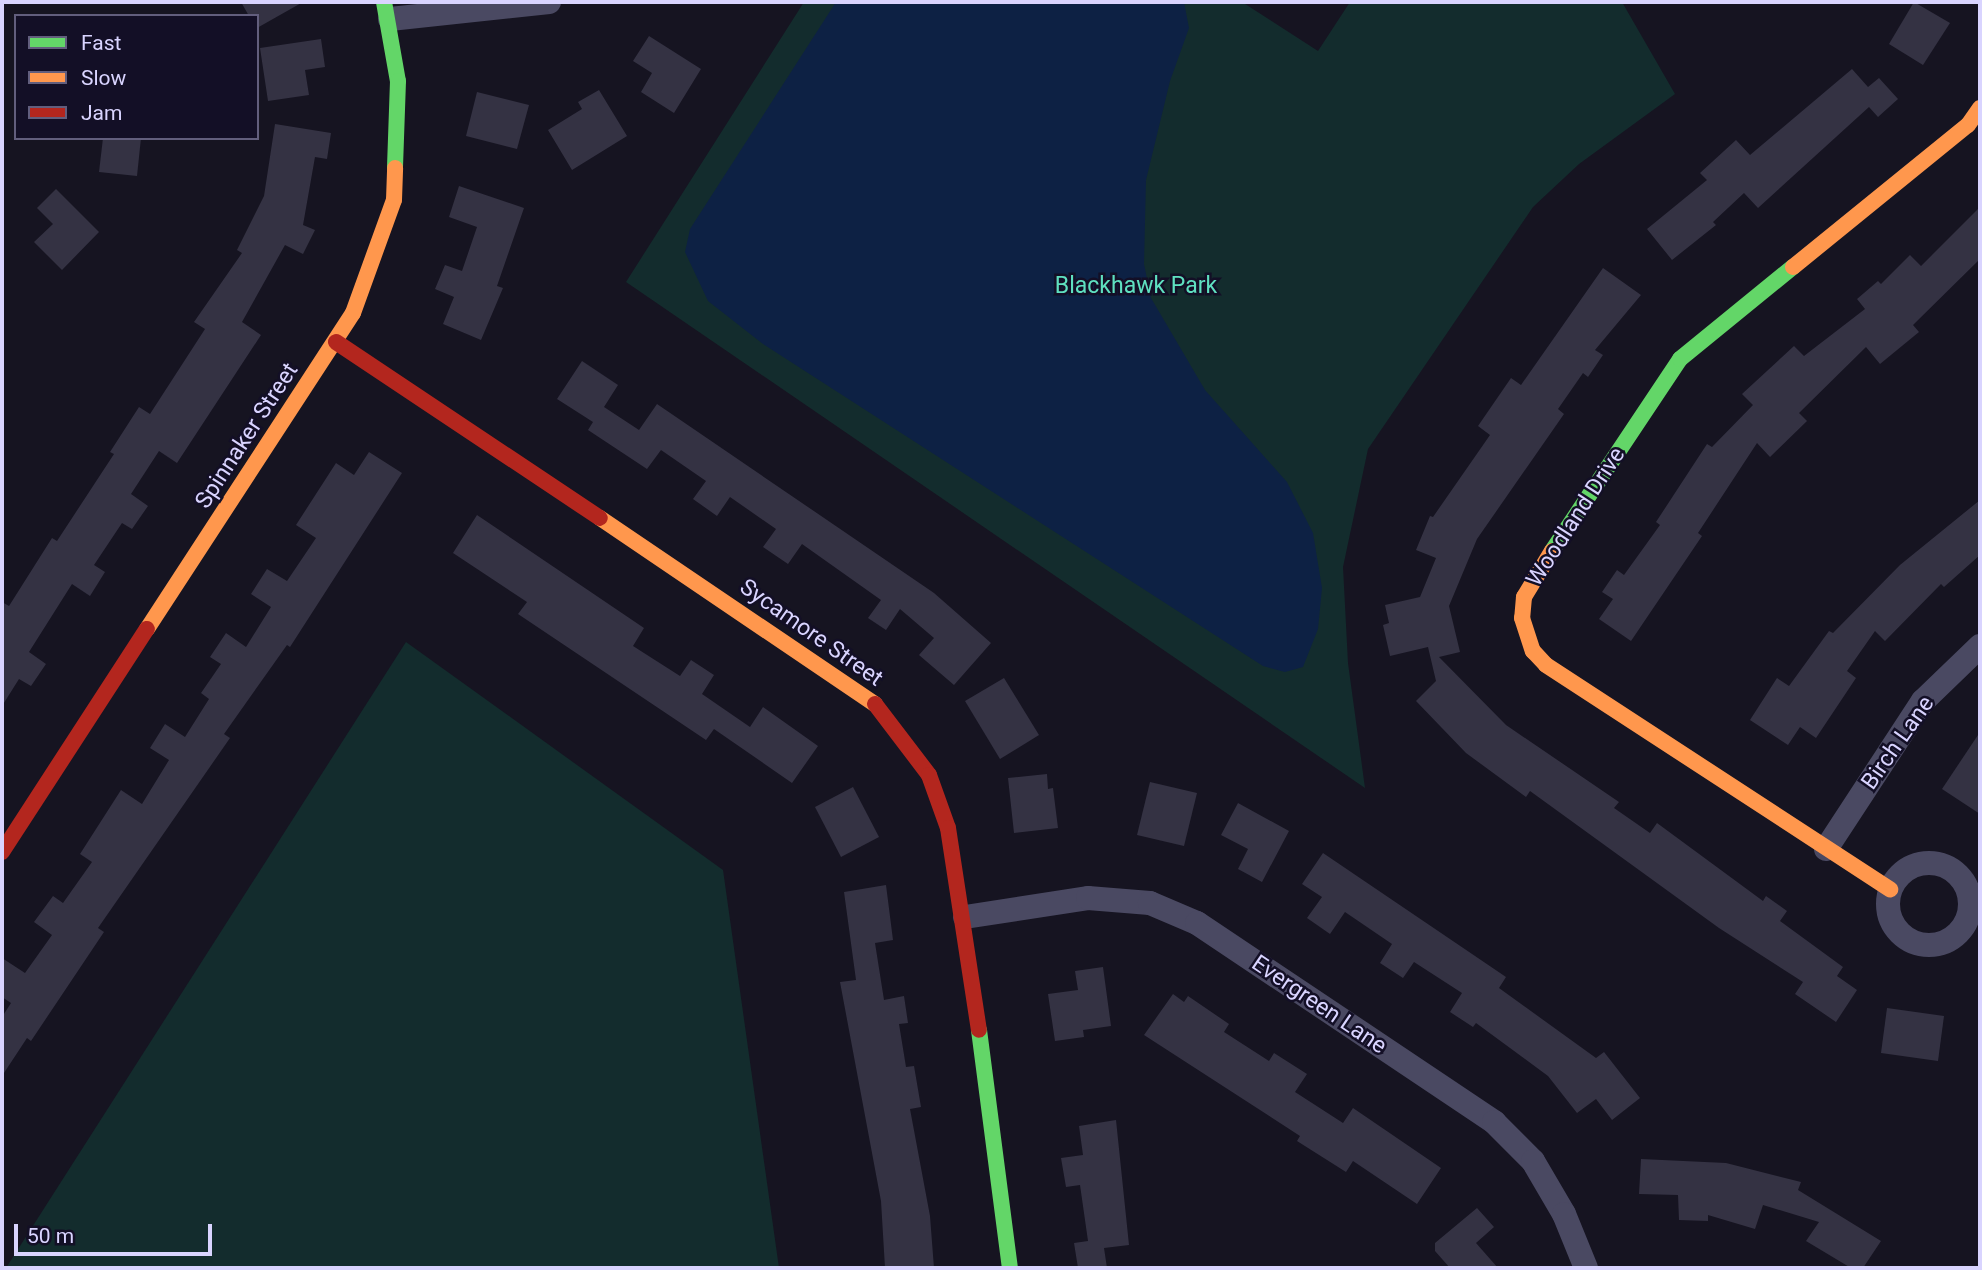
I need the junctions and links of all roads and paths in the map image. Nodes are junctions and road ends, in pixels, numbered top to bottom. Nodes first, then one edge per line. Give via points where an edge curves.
1 (549, 2) edge
2 (387, 10) edge
3 (1980, 108) edge
4 (336, 342) junction
5 (1980, 646) edge
6 (1826, 849) junction
7 (2, 852) edge
8 (1890, 889) dead end
9 (965, 916) junction
10 (1010, 1268) edge
11 (1586, 1268) edge

1 - 2 street
2 - 4 street, Spinnaker Street via 398,81 394,200 353,313
3 - 6 street, Woodland Drive via 1958,133 1680,359 1524,597 1525,635 1546,665
4 - 7 street, Spinnaker Street
4 - 9 street, Sycamore Street via 866,695 902,735 929,775 948,828
5 - 6 street, Birch Lane via 1923,701
6 - 8 street, Woodland Drive
9 - 10 street, Sycamore Street
9 - 11 street, Evergreen Lane via 1088,898 1150,903 1197,923 1494,1122 1533,1161 1564,1214

